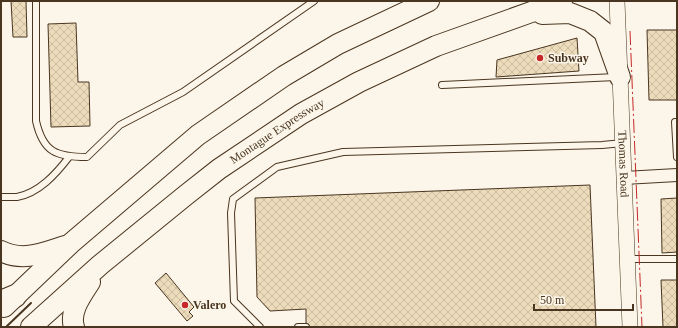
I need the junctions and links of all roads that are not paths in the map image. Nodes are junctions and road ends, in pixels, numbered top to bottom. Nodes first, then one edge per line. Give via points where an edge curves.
1 (36, 1) edge
2 (314, 1) edge
3 (429, 1) edge
4 (562, 1) edge
5 (617, 1) edge
6 (528, 14) junction
7 (620, 77) junction
8 (442, 85) dead end
9 (677, 122) edge
10 (623, 143) junction
11 (69, 157) junction
12 (677, 157) edge
13 (677, 175) edge
14 (624, 178) junction
15 (1, 197) edge
16 (70, 244) junction
17 (1, 251) edge
18 (627, 259) junction
19 (677, 259) edge
20 (100, 265) junction
21 (6, 302) edge
22 (31, 327) edge
23 (74, 327) edge
24 (260, 327) edge
25 (298, 327) edge
26 (306, 327) edge
27 (630, 327) edge

1 - 11 lane via 36,121 40,136 52,151
2 - 11 lane via 184,92 120,125 87,157
3 - 16 highway via 338,44 284,76 198,135
4 - 6 highway, Montague Expressway
5 - 7 street, Thomas Road
6 - 7 highway via 570,13 590,21 604,32
6 - 20 highway, Montague Expressway via 444,43 359,82 301,114 219,169
7 - 8 lane
7 - 10 street, Thomas Road
9 - 12 lane
10 - 14 street, Thomas Road
10 - 24 lane via 343,152 277,167 233,199 231,213 234,301
11 - 15 lane via 56,173 36,189 18,197
13 - 14 street
14 - 18 street, Thomas Road
16 - 17 highway via 26,257
16 - 21 highway
18 - 19 lane
18 - 27 street, Thomas Road
20 - 22 highway, Montague Expressway
20 - 23 highway via 73,313
25 - 26 lane

